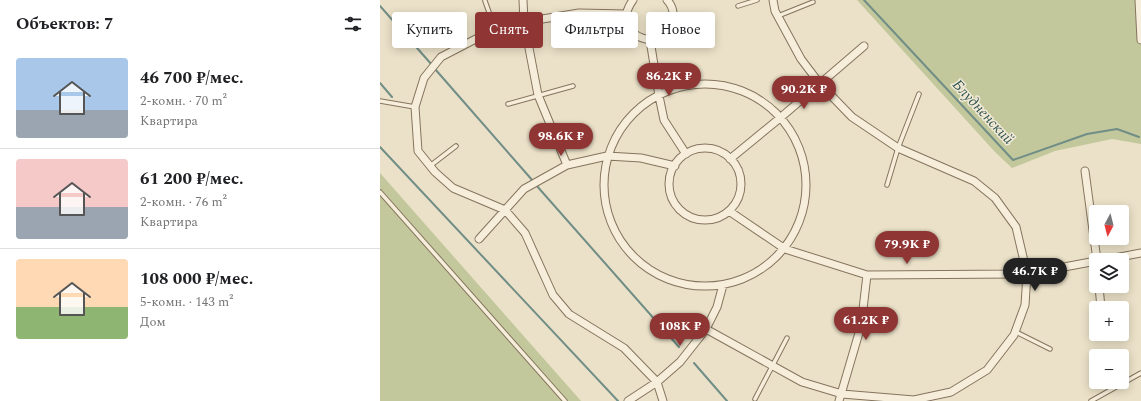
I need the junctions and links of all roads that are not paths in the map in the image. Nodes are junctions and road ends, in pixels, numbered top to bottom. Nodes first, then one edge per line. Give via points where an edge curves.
1 (523, 0) edge
2 (633, 0) edge
3 (667, 0) edge
4 (757, 0) edge
5 (773, 0) edge
6 (1139, 0) edge
7 (485, 1) edge
8 (813, 2) dead end
9 (738, 6) dead end
10 (489, 12) edge
11 (524, 12) edge
12 (627, 12) edge
13 (673, 12) edge
14 (778, 16) junction
15 (475, 39) edge
16 (1141, 40) edge
17 (864, 46) dead end
18 (529, 48) edge
19 (651, 48) edge
20 (820, 84) junction
21 (573, 86) dead end
22 (919, 94) dead end
23 (538, 95) junction
24 (659, 96) junction
25 (380, 101) edge
26 (508, 104) dead end
27 (415, 107) junction
28 (780, 118) junction
29 (456, 146) dead end
30 (898, 148) junction
31 (686, 154) junction
32 (607, 156) junction
33 (730, 159) junction
34 (567, 165) junction
35 (430, 166) junction
36 (675, 166) junction
37 (1085, 171) dead end
38 (887, 185) dead end
39 (380, 192) edge
40 (504, 210) junction
41 (729, 211) junction
42 (479, 239) dead end
43 (785, 249) junction
44 (1095, 253) edge
45 (1141, 253) edge
46 (1129, 255) edge
47 (1089, 262) edge
48 (1027, 274) junction
49 (867, 275) junction
50 (723, 284) junction
51 (706, 330) junction
52 (1015, 331) junction
53 (787, 338) dead end
54 (1050, 349) dead end
55 (772, 367) junction
56 (1141, 373) edge
57 (657, 382) junction
58 (842, 394) junction
59 (755, 399) dead end
60 (874, 399) edge
61 (564, 401) edge
62 (628, 401) edge
63 (663, 401) edge
64 (839, 401) edge
65 (1091, 401) edge

1 - 11 street
2 - 12 street
3 - 13 street
4 - 9 lane
5 - 14 street
6 - 16 street
7 - 10 lane
8 - 14 lane
14 - 20 street via 801,59
15 - 27 street via 441,57 424,78
17 - 20 street
18 - 23 street
19 - 24 street
20 - 28 street
20 - 30 street via 852,117
21 - 23 lane
22 - 30 lane
23 - 26 lane
23 - 34 street
24 - 28 street via 674,88 706,83 738,88 767,104
24 - 31 street via 664,120
24 - 32 street via 644,103 622,126
25 - 27 lane
27 - 35 street via 418,150
28 - 33 street
28 - 43 street via 789,127 803,157 807,189 801,221
29 - 35 lane
30 - 38 lane
30 - 48 street via 974,181 995,198 1016,227
31 - 33 street via 697,149 709,149 720,152
31 - 36 street
32 - 34 street
32 - 36 street via 641,158
32 - 50 street via 603,186 608,217 622,245 644,267 672,282 702,287
33 - 41 street via 737,168 740,191
34 - 40 street via 524,189
35 - 40 street via 453,188
36 - 41 street via 669,184 671,195 676,206 685,214 695,219 707,220 719,218
37 - 44 street
39 - 61 lane
40 - 42 street
40 - 57 street via 525,233 553,295 569,314 624,348
41 - 43 street
43 - 49 street
43 - 50 street via 762,270 733,283
45 - 46 street
47 - 48 street
48 - 49 street
48 - 52 street via 1025,305
49 - 58 street via 861,326
50 - 51 street via 718,307
51 - 55 street
51 - 57 street via 680,362
52 - 54 lane
52 - 60 street via 986,370 951,392 914,400
53 - 55 lane
55 - 58 street via 802,382
55 - 59 lane
56 - 65 lane
57 - 62 street
57 - 63 street
58 - 60 street
58 - 64 street

